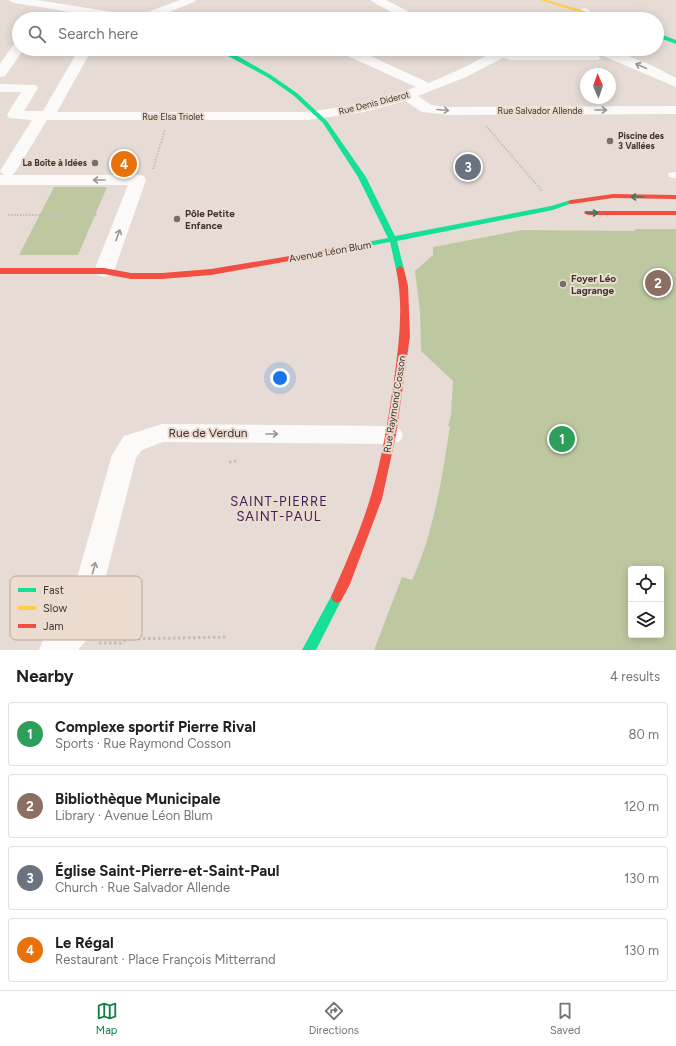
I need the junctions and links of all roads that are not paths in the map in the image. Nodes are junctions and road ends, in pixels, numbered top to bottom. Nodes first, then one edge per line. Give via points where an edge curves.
1 (15, 0) edge
2 (190, 0) edge
3 (378, 0) edge
4 (542, 0) edge
5 (70, 5) edge
6 (62, 12) edge
7 (102, 12) edge
8 (159, 12) edge
9 (400, 12) edge
10 (584, 12) edge
11 (664, 38) edge
12 (676, 42) edge
13 (12, 56) edge
14 (81, 56) edge
15 (234, 56) edge
16 (359, 56) edge
17 (496, 56) edge
18 (507, 56) edge
19 (555, 56) edge
20 (606, 56) edge
21 (0, 73) edge
22 (676, 83) edge
23 (0, 88) edge
24 (429, 88) junction
25 (408, 96) junction
26 (676, 110) edge
27 (318, 115) junction
28 (39, 116) junction
29 (4, 175) edge
30 (676, 197) edge
31 (553, 208) junction
32 (676, 213) edge
33 (393, 240) junction
34 (104, 271) junction
35 (0, 272) edge
36 (391, 435) junction
37 (92, 576) edge
38 (67, 640) edge
39 (54, 650) edge
40 (309, 650) edge

1 - 5 street
2 - 8 street
3 - 9 street
4 - 10 street
5 - 6 street
5 - 7 street
11 - 12 street
13 - 21 street
14 - 28 street via 63,91
15 - 27 street, Rue Raymond Cosson via 295,94
16 - 24 street, Rue Denis Diderot
17 - 24 street, Rue Denis Diderot
18 - 19 lane
22 -> 20 street via 646,68
23 - 28 street via 31,88 14,115
24 - 25 street, Rue Denis Diderot
25 -> 26 street, Rue Salvador Allende via 427,108 473,111
25 - 27 street, Rue Denis Diderot via 381,104
27 - 28 street, Rue Elsa Triolet
27 - 33 street, Rue Raymond Cosson via 362,177
28 - 29 street
34 -> 29 street via 138,180
30 -> 31 street, Avenue Léon Blum via 590,198 572,200
31 -> 32 street, Avenue Léon Blum via 574,212
31 - 33 street, Avenue Léon Blum
33 - 34 street, Avenue Léon Blum via 211,272 132,276
33 - 36 street, Rue Raymond Cosson via 404,286 405,336
34 - 35 street, Avenue Léon Blum
37 -> 36 street, Rue de Verdun via 124,455 133,443 162,433
36 - 40 street, Rue Raymond Cosson via 376,499 344,584
39 -> 38 street, Rue de Verdun

